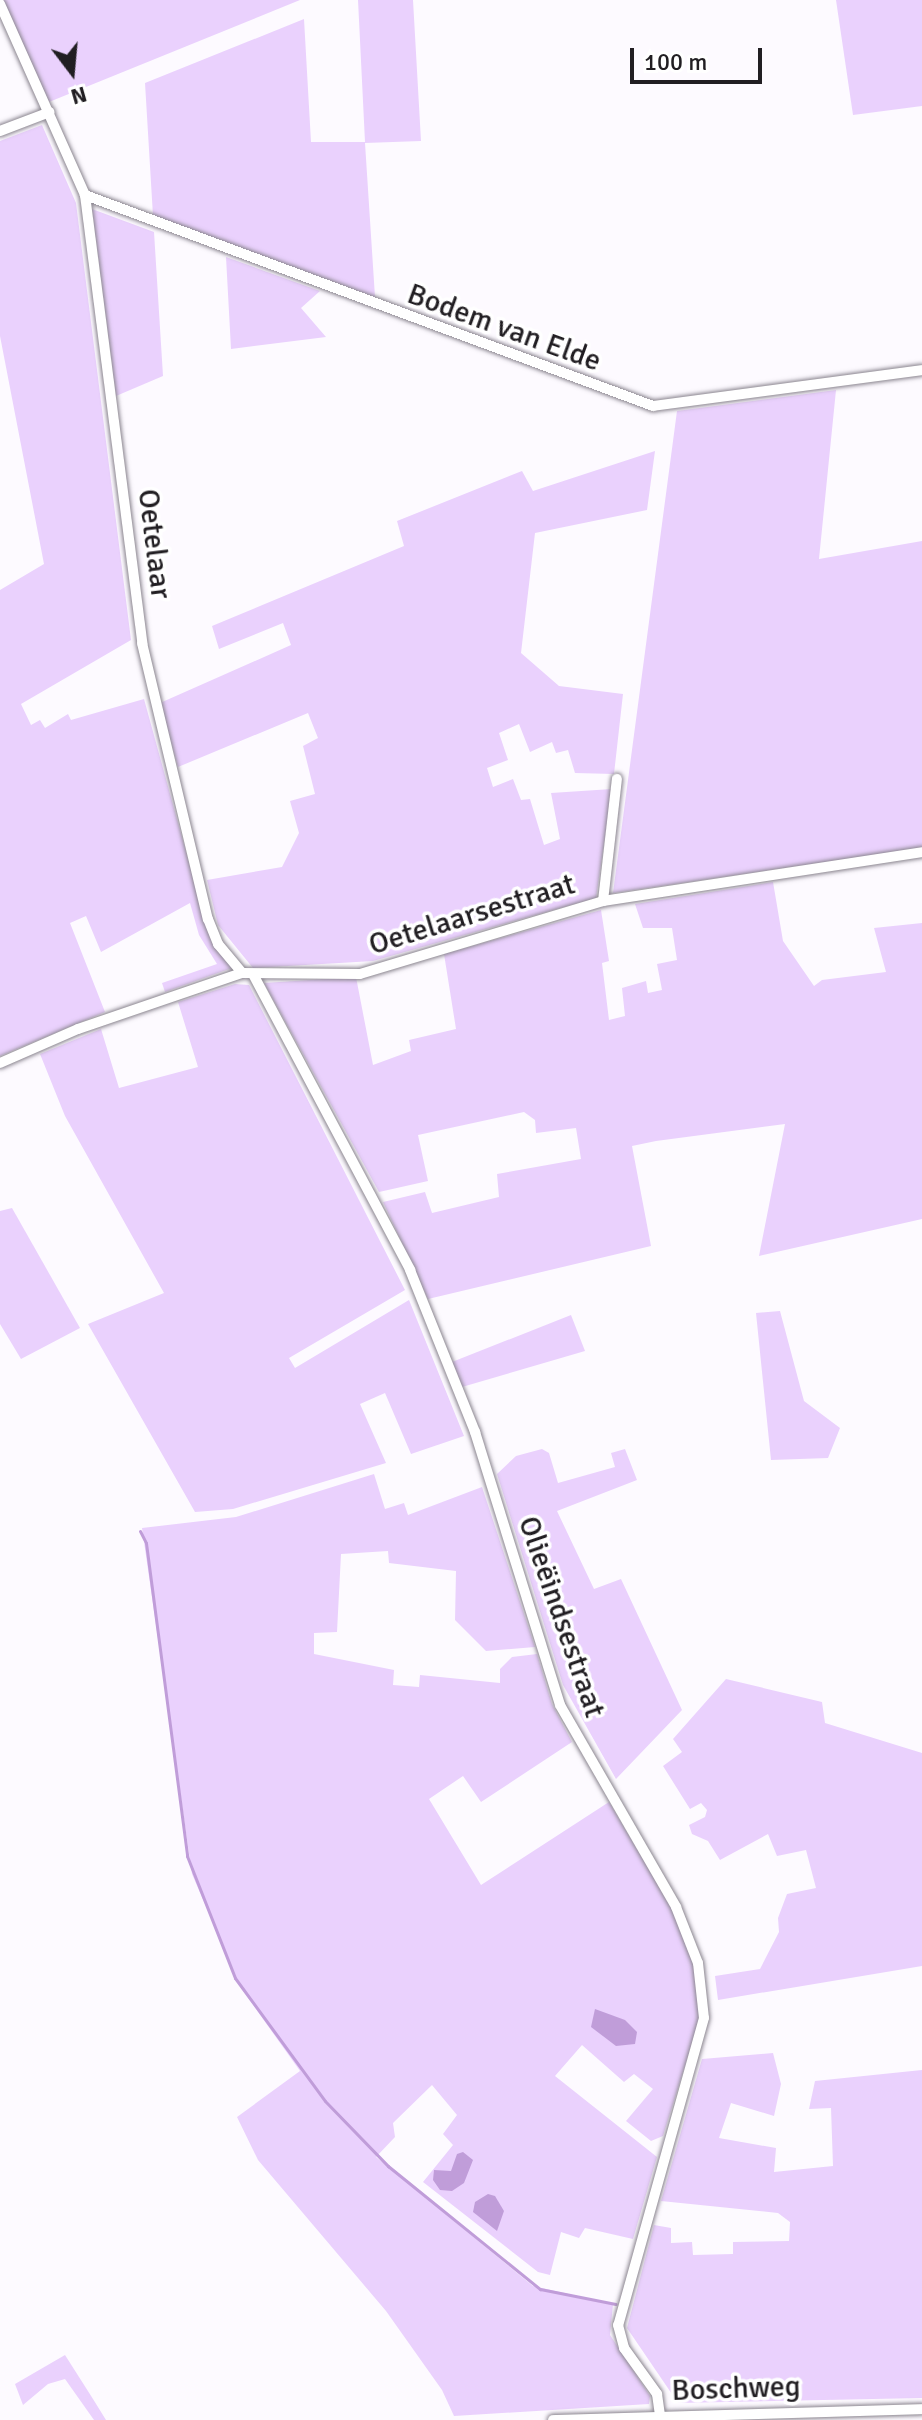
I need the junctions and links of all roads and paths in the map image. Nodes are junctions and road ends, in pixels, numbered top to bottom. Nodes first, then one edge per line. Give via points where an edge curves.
1 (0, 4) edge
2 (50, 112) junction
3 (0, 131) edge
4 (85, 195) junction
5 (922, 370) edge
6 (617, 779) dead end
7 (922, 852) edge
8 (603, 901) junction
9 (242, 973) junction
10 (254, 976) junction
11 (0, 1063) edge
12 (922, 2409) edge
13 (660, 2416) junction
14 (553, 2420) edge

1 - 2 street, Oetelaar
2 - 3 street
2 - 4 street, Oetelaar
4 - 5 street, Bodem van Elde via 653,406
4 - 9 street, Oetelaar via 142,643 208,919 218,944
6 - 8 street
7 - 8 street, Oetelaarsestraat
8 - 10 street, Oetelaarsestraat via 392,968
9 - 10 street, Oetelaarsestraat
9 - 11 street via 78,1029
10 - 13 street, Olieëindsestraat via 410,1270 475,1432 560,1705 676,1907 698,1963 704,2018 618,2325 624,2348 657,2394
12 - 13 street, Boschweg
13 - 14 street, Boschweg

